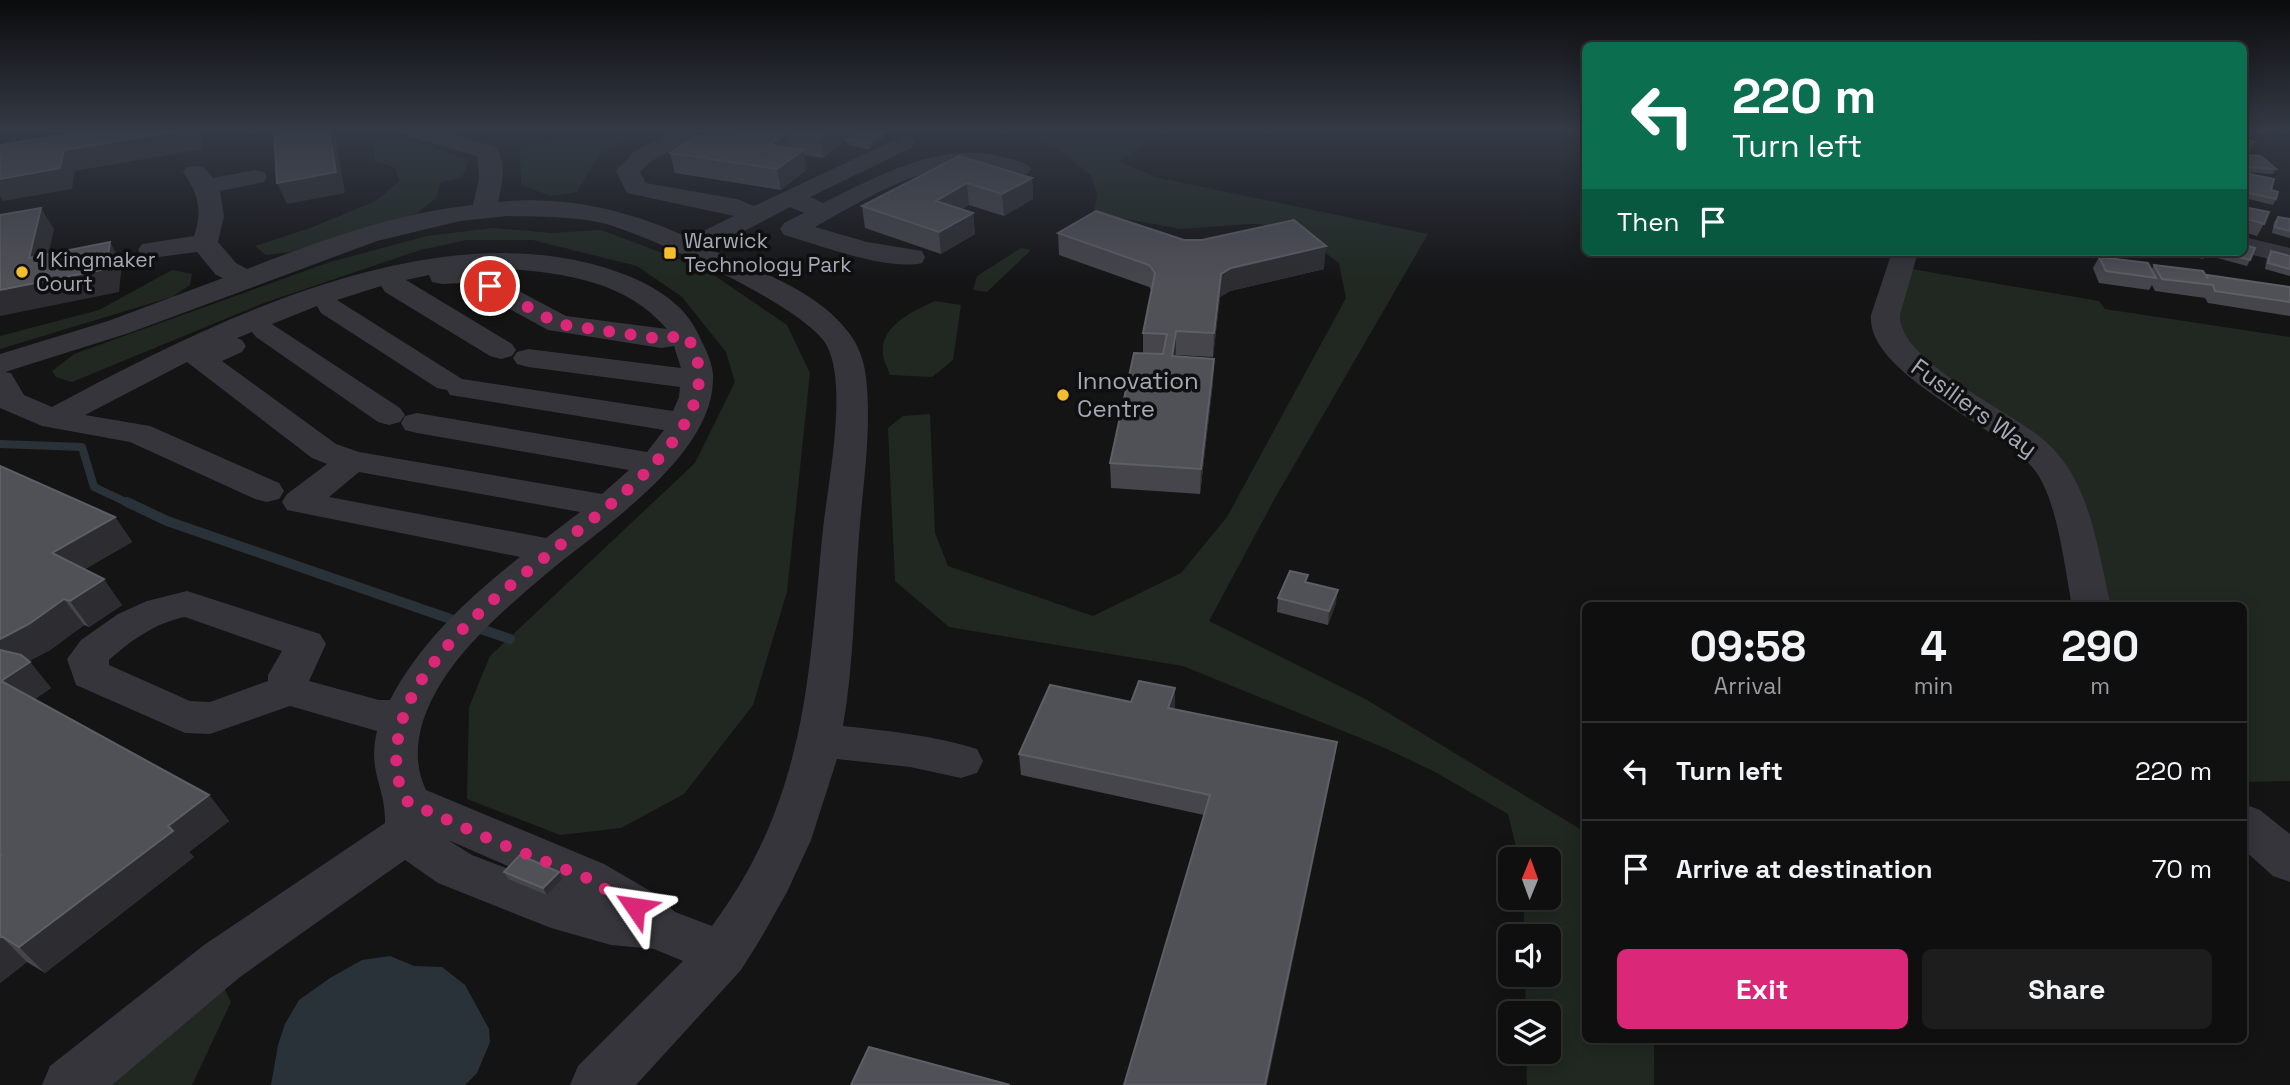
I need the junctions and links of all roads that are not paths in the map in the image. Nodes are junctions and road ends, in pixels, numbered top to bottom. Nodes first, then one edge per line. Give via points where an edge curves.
1 (201, 182) edge
2 (490, 182) edge
3 (633, 182) edge
4 (823, 182) edge
5 (886, 182) edge
6 (789, 198) junction
7 (484, 211) junction
8 (824, 212) junction
9 (753, 216) junction
10 (204, 243) junction
11 (2247, 246) edge
12 (689, 249) junction
13 (151, 250) dead end
14 (1904, 256) edge
15 (2290, 256) edge
16 (912, 257) dead end
17 (247, 279) junction
18 (395, 286) junction
19 (331, 307) junction
20 (266, 331) junction
21 (686, 335) junction
22 (0, 364) edge
23 (0, 380) edge
24 (698, 380) junction
25 (53, 419) junction
26 (685, 423) junction
27 (352, 461) junction
28 (656, 464) junction
29 (267, 491) dead end
30 (609, 506) junction
31 (553, 551) junction
32 (2091, 602) edge
33 (288, 690) junction
34 (403, 716) junction
35 (819, 740) junction
36 (961, 761) dead end
37 (408, 817) junction
38 (2247, 826) edge
39 (2290, 862) edge
40 (723, 954) junction
41 (69, 1085) edge
42 (598, 1085) edge

1 - 10 street via 212,206 212,228
2 - 7 street
3 - 9 street via 636,188 737,207
4 - 6 street
5 - 8 street
6 - 8 street
6 - 9 street
7 - 12 street via 541,208 579,212 640,227
7 - 17 street via 379,234
8 - 16 street via 793,229 864,250
9 - 12 street
10 - 13 street
10 - 17 street via 226,269
11 - 15 street
12 - 35 street via 811,312 842,344 847,359 852,399 834,624
14 - 32 street, Fusiliers Way via 1886,315 1886,332 1917,369 2006,425 2049,464 2061,486
17 - 22 street via 131,323
18 - 19 street
18 - 21 street via 467,274 558,324 661,339
18 - 24 street via 514,354
19 - 20 street
19 - 26 street via 455,385
20 - 27 street via 200,359 324,451
20 - 28 street via 403,419
21 - 24 street via 693,345
21 - 25 street via 650,299 579,269 509,260 446,264 357,285 243,326
23 - 25 street via 11,401
24 - 26 street
25 - 29 street via 138,433
26 - 28 street
27 - 30 street
27 - 31 street via 300,502
28 - 30 street
30 - 31 street
31 - 34 street via 476,616 436,660
33 - 33 street via 210,718 185,717 91,674 87,659 95,648 157,611 187,604 306,644 289,675
33 - 34 street via 379,716
34 - 37 street via 396,772
35 - 36 street
35 - 40 street via 804,799 783,850
37 - 40 street via 496,842 587,878 635,907 657,927
37 - 41 street
38 - 39 street
40 - 42 street

